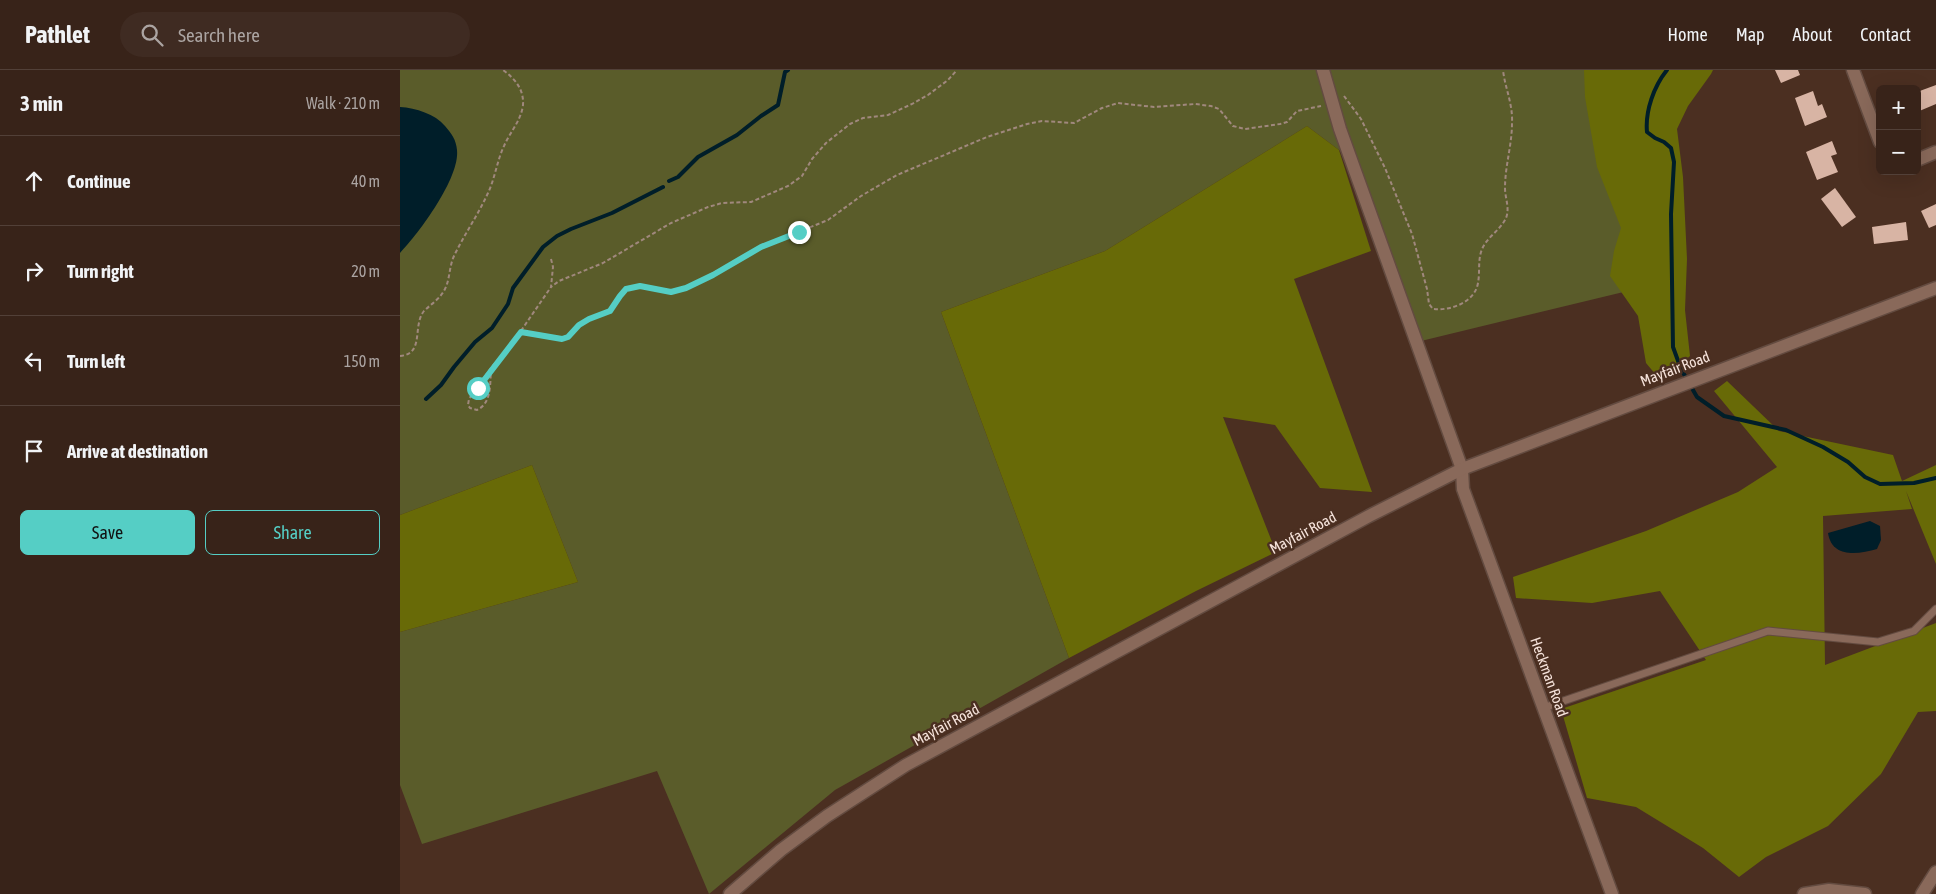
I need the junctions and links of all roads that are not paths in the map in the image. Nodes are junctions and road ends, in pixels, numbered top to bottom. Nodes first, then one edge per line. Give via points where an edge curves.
1 (1323, 70) edge
2 (1853, 70) edge
3 (1876, 131) edge
4 (1936, 152) edge
5 (1921, 158) edge
6 (1936, 288) edge
7 (1462, 469) junction
8 (1936, 609) edge
9 (1543, 708) junction
10 (1936, 872) edge
11 (730, 894) edge
12 (1612, 894) edge
13 (1804, 894) edge
14 (1864, 894) edge
15 (1922, 894) edge

1 - 7 street, Heckman Road via 1340,129
2 - 3 street
4 - 5 street
6 - 7 street, Mayfair Road
7 - 9 street, Heckman Road via 1463,489
7 - 11 street, Mayfair Road via 906,765 827,816
8 - 9 lane via 1914,631 1878,642 1768,631
9 - 12 street, Heckman Road
10 - 15 street
13 - 14 street via 1829,890

